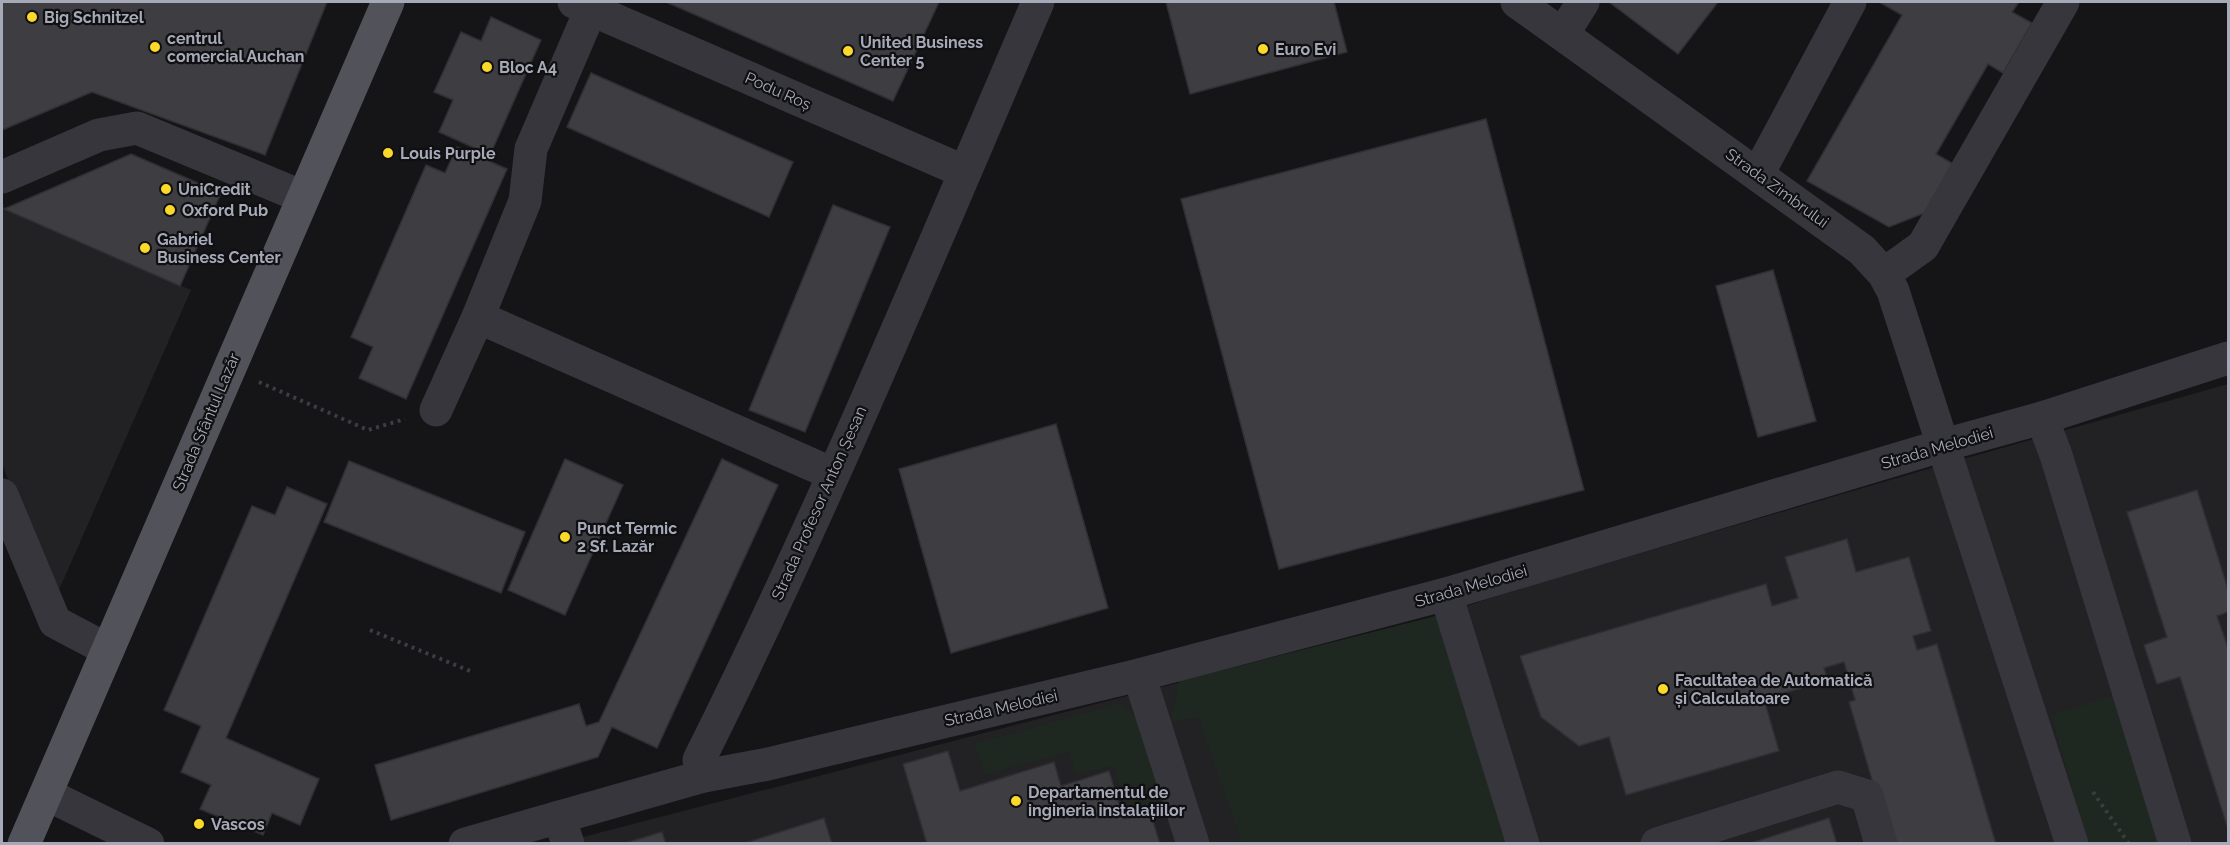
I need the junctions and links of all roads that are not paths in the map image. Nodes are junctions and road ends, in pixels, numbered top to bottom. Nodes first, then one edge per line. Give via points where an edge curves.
1 (388, 2) edge
2 (1038, 2) edge
3 (1517, 2) edge
4 (1584, 2) edge
5 (1850, 2) edge
6 (2063, 2) edge
7 (582, 5) edge
8 (1563, 34) junction
9 (965, 172) junction
10 (1758, 174) junction
11 (2, 177) edge
12 (303, 198) junction
13 (1884, 274) junction
14 (478, 317) junction
15 (2229, 358) edge
16 (436, 410) road end
17 (2042, 418) junction
18 (1944, 445) junction
19 (834, 474) junction
20 (2, 495) edge
21 (1446, 594) junction
22 (108, 650) junction
23 (1139, 675) junction
24 (704, 776) junction
25 (46, 794) junction
26 (564, 830) edge
27 (24, 843) edge
28 (148, 843) edge
29 (465, 843) edge
30 (1192, 843) edge
31 (1523, 843) edge
32 (1657, 843) edge
33 (1881, 843) edge
34 (2072, 843) edge
35 (2175, 843) edge

1 - 12 main road, Strada Sfântul Lazăr
2 - 9 street, Strada Profesor Anton Șesan
3 - 8 street, Strada Zimbrului
4 - 8 street
5 - 10 street
6 - 13 street via 1923,246
7 - 9 street, Podu Roș
7 - 14 street via 531,148 525,201
8 - 10 street, Strada Zimbrului
9 - 19 street, Strada Profesor Anton Șesan
10 - 13 street, Strada Zimbrului via 1862,250
11 - 12 street via 99,135 137,128
12 - 22 main road, Strada Sfântul Lazăr
13 - 18 street, Strada Zimbrului
14 - 16 street
14 - 19 street
15 - 17 street, Strada Melodiei
17 - 18 street, Strada Melodiei
17 - 35 street
18 - 21 street, Strada Melodiei
18 - 34 street, Strada Zimbrului
19 - 24 street, Strada Profesor Anton Șesan via 699,760
20 - 22 street via 55,622
21 - 23 street, Strada Melodiei
21 - 31 street
22 - 25 main road, Strada Sfântul Lazăr
23 - 24 street, Strada Melodiei
23 - 30 street
24 - 26 street
25 - 27 main road, Strada Sfântul Lazăr
25 - 28 street
26 - 29 street
32 - 33 street via 1838,787 1867,796

